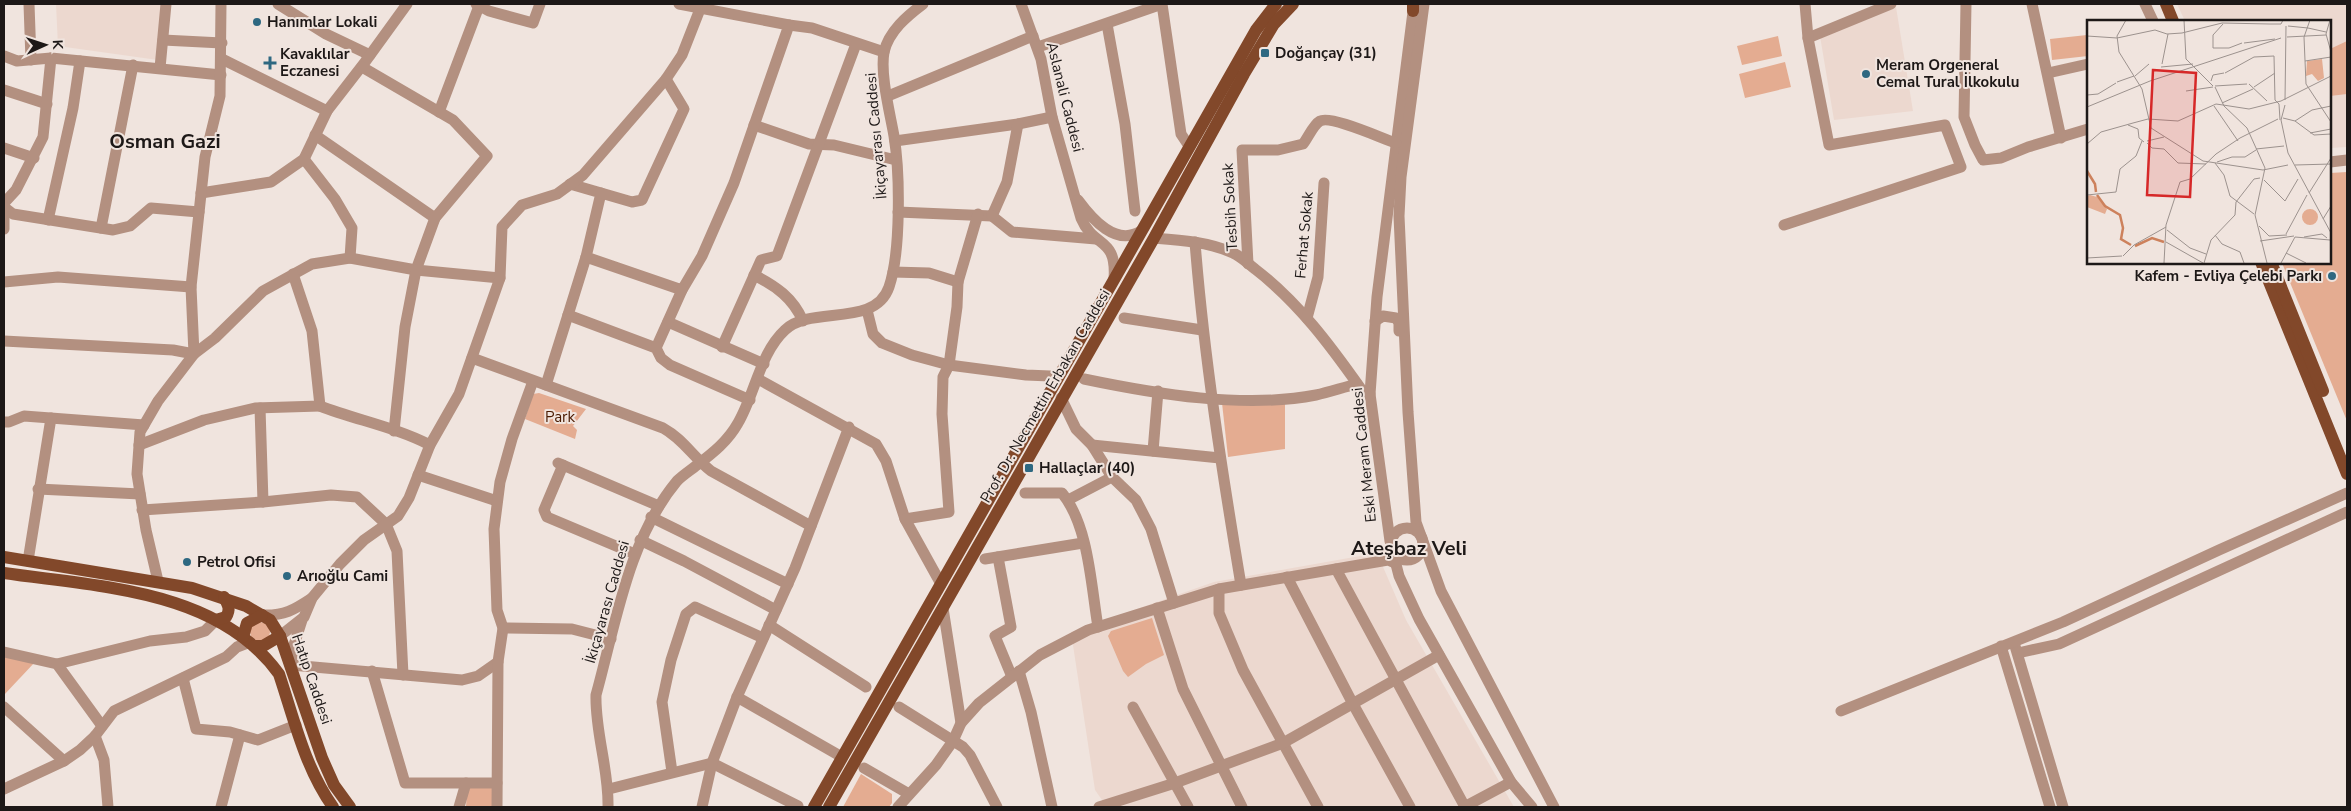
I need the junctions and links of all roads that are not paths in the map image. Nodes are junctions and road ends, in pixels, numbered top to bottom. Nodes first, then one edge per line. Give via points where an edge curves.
1 (30, 4) edge
2 (166, 4) edge
3 (221, 4) edge
4 (278, 4) edge
5 (407, 4) edge
6 (540, 4) edge
7 (679, 4) edge
8 (923, 4) edge
9 (1021, 4) edge
10 (1276, 4) edge
11 (1293, 4) edge
12 (1805, 4) edge
13 (1891, 4) edge
14 (1966, 4) edge
15 (2032, 4) edge
16 (2145, 4) edge
17 (2157, 4) edge
18 (2166, 4) edge
19 (478, 5) edge
20 (701, 6) edge
21 (1416, 6) edge
22 (1876, 6) edge
23 (2153, 20) edge
24 (2164, 20) edge
25 (2173, 20) edge
26 (1107, 24) junction
27 (790, 25) junction
28 (1033, 36) junction
29 (1808, 38) junction
30 (164, 40) junction
31 (222, 44) junction
32 (856, 44) junction
33 (1038, 47) junction
34 (884, 52) junction
35 (370, 55) junction
36 (4, 56) edge
37 (51, 58) junction
38 (222, 59) junction
39 (31, 60) junction
40 (80, 60) junction
41 (2087, 64) edge
42 (133, 65) junction
43 (362, 67) junction
44 (160, 68) junction
45 (2048, 73) junction
46 (221, 75) junction
47 (666, 79) junction
48 (4, 90) edge
49 (888, 96) junction
50 (47, 104) junction
51 (327, 111) junction
52 (439, 112) junction
53 (1052, 117) junction
54 (1018, 124) junction
55 (754, 125) junction
56 (2087, 129) edge
57 (315, 135) junction
58 (2061, 138) junction
59 (895, 141) junction
60 (1396, 143) junction
61 (817, 145) junction
62 (1189, 146) junction
63 (4, 148) edge
64 (34, 158) junction
65 (304, 159) junction
66 (896, 160) junction
67 (2347, 160) edge
68 (2331, 162) edge
69 (1324, 182) dead end
70 (570, 184) junction
71 (201, 193) junction
72 (601, 193) junction
73 (1077, 198) junction
74 (4, 205) edge
75 (1135, 211) dead end
76 (199, 212) junction
77 (898, 212) junction
78 (978, 214) junction
79 (4, 215) edge
80 (992, 216) junction
81 (434, 218) junction
82 (48, 220) junction
83 (1784, 225) dead end
84 (101, 228) junction
85 (4, 229) edge
86 (1141, 231) junction
87 (1154, 238) junction
88 (1096, 239) junction
89 (1195, 242) junction
90 (586, 257) junction
91 (350, 258) junction
92 (1248, 264) junction
93 (2262, 264) edge
94 (2272, 264) edge
95 (416, 270) junction
96 (893, 272) junction
97 (293, 274) junction
98 (754, 275) junction
99 (500, 278) junction
100 (1114, 279) junction
101 (4, 282) edge
102 (958, 282) junction
103 (192, 287) junction
104 (682, 290) junction
105 (867, 310) junction
106 (568, 315) junction
107 (1124, 318) dead end
108 (1307, 318) junction
109 (803, 321) junction
110 (1376, 321) junction
111 (668, 322) junction
112 (1202, 330) junction
113 (4, 341) edge
114 (722, 346) junction
115 (656, 348) junction
116 (194, 354) junction
117 (472, 358) junction
118 (764, 364) junction
119 (949, 365) junction
120 (1057, 378) junction
121 (758, 379) junction
122 (1084, 379) dead end
123 (534, 381) junction
124 (1357, 384) junction
125 (546, 385) junction
126 (1158, 391) junction
127 (1370, 394) junction
128 (1061, 398) junction
129 (1211, 398) junction
130 (750, 400) junction
131 (320, 406) junction
132 (260, 408) junction
133 (1408, 412) junction
134 (51, 418) junction
135 (4, 422) edge
136 (144, 425) junction
137 (849, 427) junction
138 (394, 430) junction
139 (139, 445) junction
140 (430, 445) junction
141 (1092, 445) junction
142 (1153, 451) junction
143 (2347, 451) edge
144 (1220, 458) junction
145 (700, 462) junction
146 (2347, 474) edge
147 (418, 475) junction
148 (1112, 477) junction
149 (38, 489) junction
150 (1024, 493) dead end
151 (2347, 493) edge
152 (140, 494) junction
153 (1068, 500) junction
154 (497, 501) junction
155 (263, 502) junction
156 (659, 506) junction
157 (142, 510) junction
158 (2347, 512) edge
159 (652, 518) junction
160 (905, 519) junction
161 (386, 524) junction
162 (811, 526) junction
163 (640, 540) junction
164 (1083, 543) junction
165 (635, 554) junction
166 (4, 557) edge
167 (998, 557) junction
168 (985, 559) dead end
169 (28, 561) junction
170 (1395, 563) junction
171 (1336, 569) junction
172 (4, 573) edge
173 (1287, 577) junction
174 (158, 581) junction
175 (788, 584) junction
176 (941, 584) junction
177 (1241, 585) junction
178 (1219, 588) junction
179 (224, 597) junction
180 (312, 598) junction
181 (1174, 603) junction
182 (943, 608) junction
183 (1157, 608) junction
184 (776, 610) junction
185 (262, 615) junction
186 (304, 617) junction
187 (216, 620) junction
188 (769, 625) junction
189 (1098, 627) junction
190 (503, 628) junction
191 (280, 636) junction
192 (763, 638) junction
193 (611, 639) junction
194 (249, 641) junction
195 (2014, 641) junction
196 (2001, 646) junction
197 (4, 652) edge
198 (2018, 653) junction
199 (1439, 655) junction
200 (498, 662) junction
201 (57, 664) junction
202 (291, 665) junction
203 (372, 672) junction
204 (1016, 674) junction
205 (403, 675) junction
206 (183, 678) junction
207 (1396, 680) junction
208 (866, 687) dead end
209 (737, 697) junction
210 (1353, 704) junction
211 (1133, 706) dead end
212 (4, 707) edge
213 (899, 707) dead end
214 (1841, 711) dead end
215 (961, 723) junction
216 (296, 725) junction
217 (102, 726) junction
218 (240, 735) junction
219 (95, 736) junction
220 (953, 741) junction
221 (1283, 743) junction
222 (842, 757) junction
223 (64, 761) junction
224 (712, 763) junction
225 (1220, 766) junction
226 (864, 768) dead end
227 (672, 772) junction
228 (1511, 782) junction
229 (466, 783) junction
230 (497, 783) junction
231 (1175, 783) junction
232 (4, 789) edge
233 (609, 789) junction
234 (909, 794) junction
235 (779, 803) edge
236 (798, 806) dead end
237 (108, 807) edge
238 (221, 807) edge
239 (333, 807) edge
240 (350, 807) edge
241 (459, 807) edge
242 (497, 807) edge
243 (608, 807) edge
244 (702, 807) edge
245 (814, 807) edge
246 (829, 807) edge
247 (898, 807) edge
248 (997, 807) edge
249 (1052, 807) edge
250 (1099, 807) edge
251 (1188, 807) edge
252 (1242, 807) edge
253 (1318, 807) edge
254 (1410, 807) edge
255 (1464, 807) edge
256 (1532, 807) edge
257 (1554, 807) edge
258 (2050, 807) edge
259 (2063, 807) edge

1 - 39 street
2 - 30 street
3 - 31 street
4 - 35 street via 326,34
5 - 35 street
6 - 19 street via 533,23
7 - 20 street
8 - 34 street, İkiçayarası Caddesi via 903,20
9 - 28 street, Aslanali Caddesi
10 - 62 main road, Prof. Dr. Necmettin Erbakan Caddesi via 1256,30
11 - 87 main road, Prof. Dr. Necmettin Erbakan Caddesi via 1274,24
12 - 29 street
13 - 22 street
14 - 58 street via 1964,117 1984,160 2002,158
15 - 45 street
16 - 23 street
17 - 24 main road
18 - 25 main road
19 - 52 street
20 - 27 street
20 - 47 street via 682,54
21 - 60 street, Eski Meram Caddesi
21 - 133 street, Eski Meram Caddesi via 1399,216
22 - 29 street
26 - 33 street
26 - 62 street via 1162,4 1181,134
26 - 75 street via 1125,124
27 - 32 street via 812,28
27 - 55 street
28 - 33 street, Aslanali Caddesi
28 - 49 street
29 - 83 street via 1829,145 1944,126 1961,167
30 - 31 street
30 - 44 street
31 - 38 street
32 - 34 street
32 - 61 street
33 - 53 street, Aslanali Caddesi
34 - 49 street, İkiçayarası Caddesi
35 - 43 street
36 - 39 street via 17,61
37 - 39 street
37 - 40 street
37 - 50 street
38 - 46 street
38 - 51 street
40 - 42 street
40 - 82 street via 73,108
41 - 45 street
42 - 44 street
42 - 84 street
43 - 51 street
43 - 52 street
44 - 46 street
45 - 58 street
46 - 71 street via 220,96 205,157
47 - 70 street via 582,175
47 - 72 street via 684,109 642,200 632,202
48 - 50 street
49 - 59 street, İkiçayarası Caddesi
50 - 64 street via 43,137
51 - 57 street
52 - 81 street via 453,120 487,156
53 - 54 street
53 - 73 street, Aslanali Caddesi
54 - 59 street
54 - 80 street via 1007,182
55 - 61 street
55 - 104 street via 734,183 702,256
56 - 58 street
57 - 65 street
57 - 81 street
59 - 66 street, İkiçayarası Caddesi
60 - 92 street, Tesbih Sokak via 1325,120 1316,124 1304,144 1278,150 1242,150
60 - 110 street, Eski Meram Caddesi
61 - 66 street via 834,145
61 - 98 street via 777,256 761,260
62 - 86 main road, Prof. Dr. Necmettin Erbakan Caddesi
63 - 64 street
64 - 74 street
65 - 71 street via 271,182
65 - 91 street via 335,199 352,228
66 - 77 street, İkiçayarası Caddesi
67 - 68 street
69 - 108 street, Ferhat Sokak via 1318,277
70 - 72 street
70 - 99 street via 557,194 522,205 502,227
71 - 76 street
72 - 90 street
73 - 86 street, Aslanali Caddesi via 1112,233 1123,237
73 - 88 street, Aslanali Caddesi via 1084,225
74 - 82 street via 13,214
76 - 84 street via 151,208 130,226 113,230
76 - 103 street
77 - 78 street
77 - 96 street, İkiçayarası Caddesi
78 - 80 street
78 - 102 street
79 - 85 street
80 - 88 street via 1012,232
81 - 95 street
82 - 84 street
86 - 100 main road, Prof. Dr. Necmettin Erbakan Caddesi
87 - 89 street
87 - 128 main road, Prof. Dr. Necmettin Erbakan Caddesi
88 - 100 street, Aslanali Caddesi via 1111,250
89 - 92 street via 1234,253
89 - 112 street
90 - 104 street
90 - 106 street
91 - 95 street
91 - 97 street via 312,264
92 - 108 street via 1271,281
93 - 146 main road
94 - 143 main road
95 - 99 street
95 - 138 street via 405,327
96 - 102 street via 929,273
96 - 105 street, İkiçayarası Caddesi via 888,289 879,302
97 - 116 street via 263,291
97 - 131 street via 312,331
98 - 109 street via 785,293
98 - 114 street
99 - 117 street
100 - 120 main road, Prof. Dr. Necmettin Erbakan Caddesi
101 - 103 street via 58,277
102 - 119 street
103 - 116 street
104 - 111 street
105 - 109 street, İkiçayarası Caddesi
105 - 119 street via 873,334 882,344
106 - 115 street
106 - 125 street
107 - 112 street
108 - 124 street
109 - 118 street, İkiçayarası Caddesi via 786,328 771,346
110 - 127 street, Eski Meram Caddesi
110 - 133 street via 1390,316 1399,323 1402,388
111 - 114 street
111 - 115 street
112 - 129 street
113 - 116 street via 173,350
114 - 118 street
115 - 130 street via 670,365
116 - 136 street
117 - 123 street
117 - 140 street via 459,394
118 - 121 street, İkiçayarası Caddesi
119 - 120 street
119 - 160 street via 943,377 942,414 949,512
120 - 176 main road, Prof. Dr. Necmettin Erbakan Caddesi
121 - 130 street, İkiçayarası Caddesi
121 - 137 street
122 - 126 street
123 - 125 street
123 - 154 street via 512,439
124 - 127 street
124 - 129 street via 1315,395 1268,400
125 - 145 street via 663,428 676,435
126 - 129 street
126 - 142 street
127 - 170 street, Eski Meram Caddesi
128 - 141 street via 1076,429
128 - 182 main road, Prof. Dr. Necmettin Erbakan Caddesi
129 - 144 street
130 - 145 street, İkiçayarası Caddesi via 720,448
131 - 132 street
131 - 138 street
132 - 139 street via 204,420
132 - 155 street
133 - 257 street, Eski Meram Caddesi via 1414,506 1434,574
134 - 135 street via 24,416
134 - 136 street
134 - 149 street
136 - 139 street
137 - 160 street via 868,438 882,452
137 - 162 street
138 - 140 street
139 - 152 street via 137,474
140 - 147 street
141 - 142 street
141 - 148 street
142 - 144 street
144 - 177 street
145 - 156 street, İkiçayarası Caddesi via 678,479
145 - 162 street
147 - 154 street
147 - 161 street via 398,516
148 - 153 street
148 - 181 street via 1136,500 1150,529
149 - 152 street
149 - 169 street
150 - 153 street via 1062,493
151 - 195 street via 2063,622
152 - 157 street
153 - 164 street
154 - 190 street via 494,529 497,601
155 - 157 street
155 - 161 street via 331,495 357,497
156 - 159 street, İkiçayarası Caddesi
156 - 165 street via 559,464 544,510 547,518
157 - 174 street
158 - 198 street via 2059,644
159 - 163 street, İkiçayarası Caddesi
159 - 175 street
160 - 176 street
161 - 180 street via 364,540
161 - 205 street via 397,551
162 - 175 street
163 - 165 street, İkiçayarası Caddesi
163 - 184 street
164 - 167 street
164 - 189 street
165 - 193 street, İkiçayarası Caddesi
166 - 169 main road, Hatıp Caddesi
167 - 168 street
167 - 204 street via 1011,627 995,636
169 - 174 main road, Hatıp Caddesi
170 - 171 street via 1388,560
170 - 199 street, Eski Meram Caddesi via 1411,604
171 - 173 street
171 - 207 street
172 - 187 main road, Hatıp Caddesi via 158,598 184,605
173 - 177 street
173 - 210 street
174 - 179 main road, Hatıp Caddesi
175 - 184 street
176 - 222 main road, Prof. Dr. Necmettin Erbakan Caddesi
177 - 178 street
178 - 181 street
178 - 221 street via 1219,612 1243,670
179 - 185 main road, Hatıp Caddesi
179 - 187 main road via 229,612 226,617
180 - 185 street via 279,616
180 - 186 street
181 - 183 street
182 - 215 street
182 - 246 main road, Prof. Dr. Necmettin Erbakan Caddesi
183 - 189 street
183 - 225 street via 1183,689
184 - 188 street
185 - 191 main road, Hatıp Caddesi via 270,620
185 - 194 main road via 247,623
186 - 191 street
186 - 202 street via 292,648
187 - 194 main road, Hatıp Caddesi
187 - 201 street via 205,631 186,637
188 - 192 street
188 - 208 street
189 - 204 street via 1040,655
190 - 193 street via 572,629
190 - 200 street
191 - 194 main road via 263,646
191 - 202 main road, Hatıp Caddesi
192 - 209 street
192 - 227 street via 696,607 686,614 662,702
193 - 233 street, İkiçayarası Caddesi via 596,695 596,719
194 - 206 street via 226,657
194 - 216 main road, Hatıp Caddesi via 279,674
195 - 196 street
195 - 198 street
196 - 214 street
196 - 258 street
197 - 201 street
198 - 259 street
199 - 207 street
199 - 228 street, Eski Meram Caddesi
200 - 205 street via 478,676 462,680
200 - 230 street
201 - 217 street
202 - 203 street
202 - 240 main road, Hatıp Caddesi via 322,758 334,785
203 - 205 street
203 - 229 street via 405,783
204 - 215 street via 979,703
204 - 249 street via 1031,712
206 - 217 street via 114,711
206 - 218 street via 196,729
207 - 210 street
207 - 255 street
209 - 222 street
209 - 224 street
210 - 221 street
210 - 254 street
211 - 231 street
212 - 223 street
213 - 220 street
215 - 220 street
216 - 218 street via 258,740
216 - 239 main road, Hatıp Caddesi via 311,768
217 - 219 street
218 - 238 street
219 - 223 street
219 - 237 street via 104,760
220 - 234 street
220 - 248 street via 970,755
221 - 225 street
221 - 253 street
222 - 245 main road, Prof. Dr. Necmettin Erbakan Caddesi
223 - 232 street
224 - 227 street
224 - 235 street
224 - 244 street
225 - 231 street
225 - 252 street
226 - 234 street
227 - 233 street
228 - 255 street
228 - 256 street, Eski Meram Caddesi
229 - 230 street
229 - 241 street
230 - 242 street
231 - 250 street
231 - 251 street
233 - 243 street, İkiçayarası Caddesi
234 - 247 street
235 - 236 street

